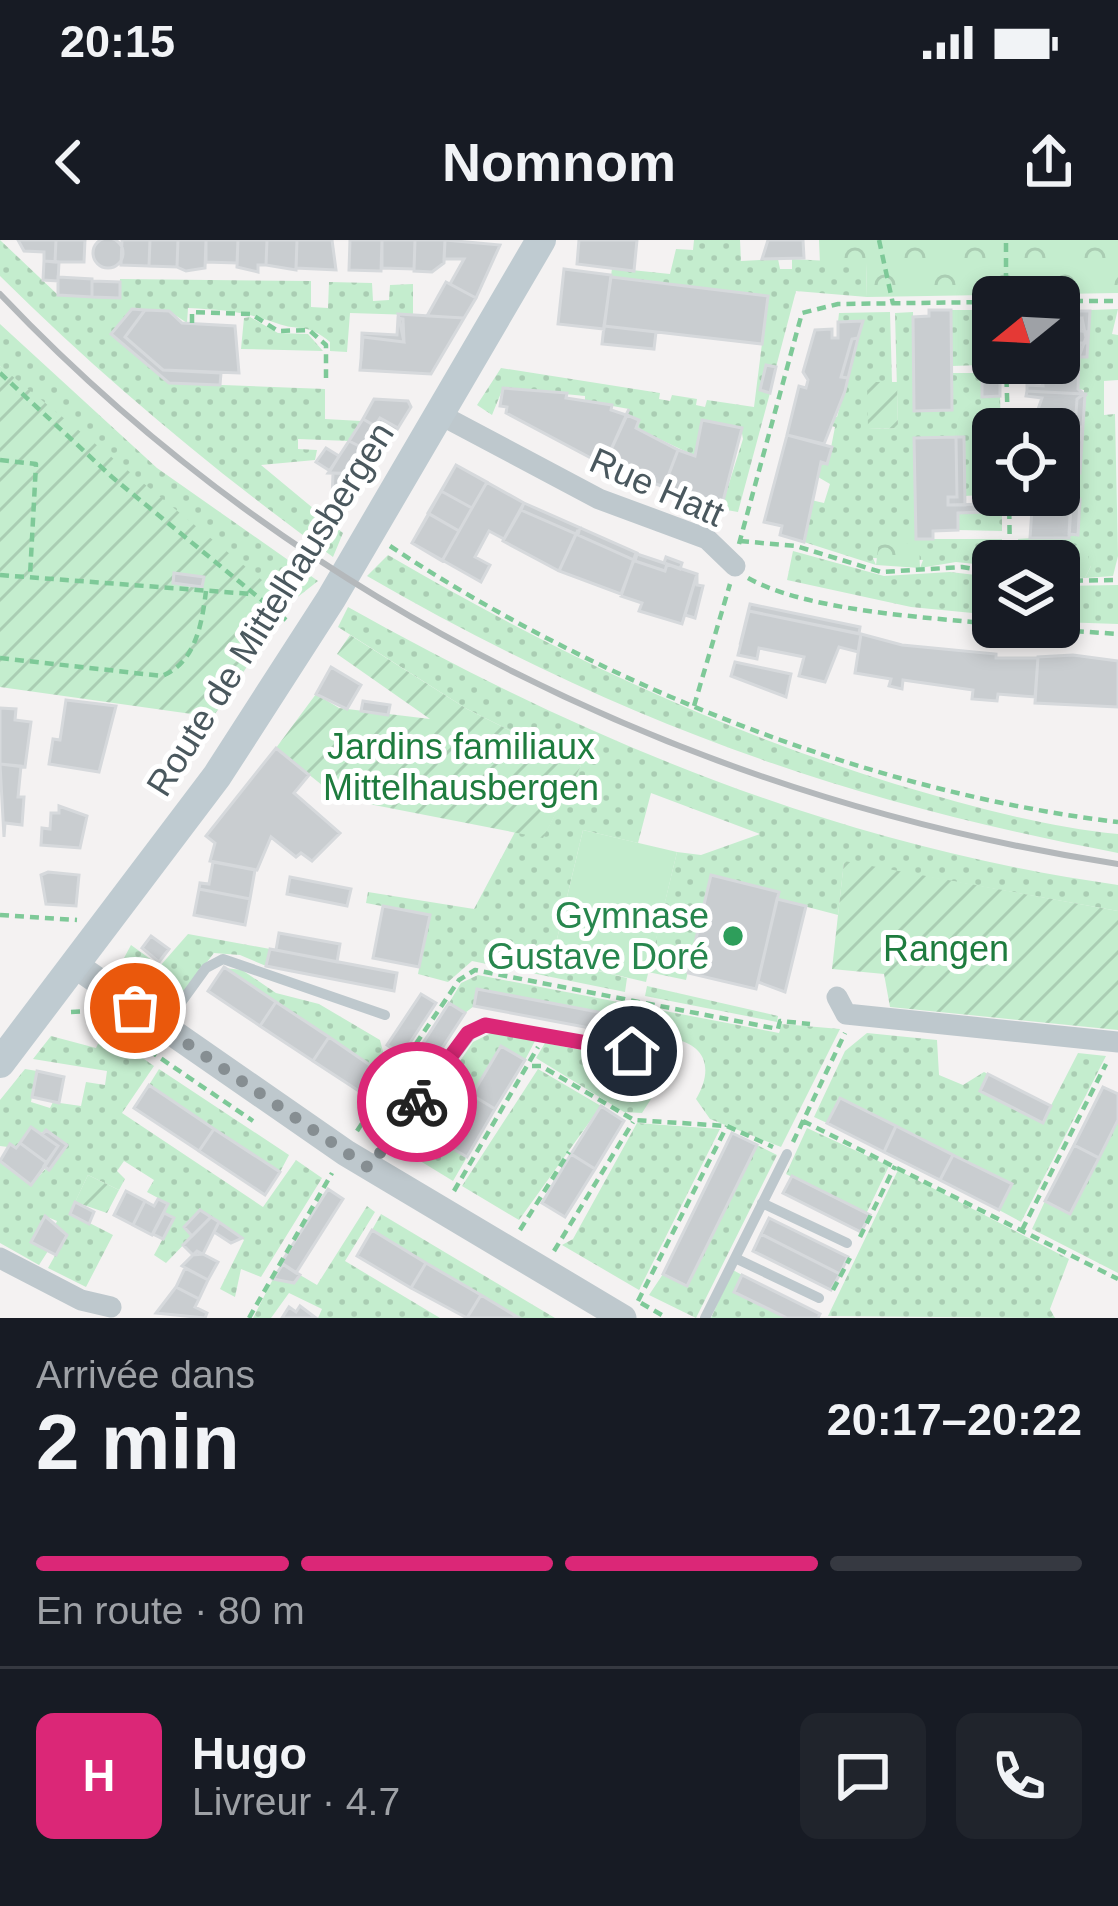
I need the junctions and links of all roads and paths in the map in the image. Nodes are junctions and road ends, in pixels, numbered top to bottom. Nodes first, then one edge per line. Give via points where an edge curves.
1 (541, 240) edge
2 (879, 240) edge
3 (1006, 240) edge
4 (1006, 276) edge
5 (1080, 301) edge
6 (1118, 301) edge
7 (972, 302) edge
8 (893, 304) junction
9 (217, 313) junction
10 (192, 323) dead end
11 (218, 325) dead end
12 (0, 374) edge
13 (326, 378) dead end
14 (439, 414) junction
15 (0, 460) edge
16 (370, 533) junction
17 (739, 541) junction
18 (735, 566) junction
19 (972, 569) edge
20 (0, 575) edge
21 (30, 576) junction
22 (1118, 580) edge
23 (1080, 581) edge
24 (206, 591) junction
25 (256, 595) junction
26 (972, 622) edge
27 (1080, 631) edge
28 (1118, 634) edge
29 (307, 638) junction
30 (0, 658) edge
31 (693, 706) junction
32 (1118, 822) edge
33 (0, 916) edge
34 (104, 925) junction
35 (75, 965) junction
36 (836, 997) dead end
37 (658, 1006) dead end
38 (385, 1015) dead end
39 (810, 1024) dead end
40 (848, 1028) dead end
41 (162, 1029) junction
42 (546, 1035) junction
43 (1114, 1048) edge
44 (632, 1051) dead end
45 (0, 1063) edge
46 (532, 1066) junction
47 (634, 1120) junction
48 (803, 1121) junction
49 (727, 1126) junction
50 (357, 1131) dead end
51 (569, 1152) dead end
52 (787, 1154) junction
53 (377, 1158) junction
54 (332, 1173) dead end
55 (436, 1180) dead end
56 (454, 1191) junction
57 (470, 1201) dead end
58 (762, 1203) junction
59 (504, 1220) dead end
60 (520, 1230) junction
61 (1022, 1230) junction
62 (847, 1243) dead end
63 (554, 1251) junction
64 (0, 1258) edge
65 (734, 1258) junction
66 (571, 1261) dead end
67 (1118, 1279) edge
68 (819, 1298) dead end
69 (628, 1303) edge
70 (110, 1307) dead end
71 (249, 1318) edge
72 (668, 1318) edge
73 (705, 1318) edge

1 - 14 main road, Route de Mittelhausbergen
2 - 8 path
3 - 4 path
5 - 6 path
7 - 8 path
8 - 17 path via 802,313
9 - 10 path via 192,312
9 - 11 path
9 - 13 path via 250,314 278,331 309,330 326,345
12 - 25 path
14 - 16 main road, Route de Mittelhausbergen
14 - 18 street, Rue Hatt via 598,499 707,539
15 - 21 path via 36,464
16 - 29 main road, Route de Mittelhausbergen
16 - 31 path via 456,590
17 - 18 path
17 - 19 path via 796,546 881,572
18 - 26 path, Rue Hatt via 785,592
18 - 31 path
20 - 21 path
21 - 24 path
22 - 23 path
24 - 25 path
24 - 30 path via 201,632 162,676
25 - 29 path
27 - 28 path
29 - 34 main road, Route de Mittelhausbergen via 217,776
31 - 32 path via 929,782
33 - 34 path
34 - 35 main road, Route de Mittelhausbergen
35 - 41 street
35 - 45 main road, Route de Mittelhausbergen
36 - 43 street via 846,1014
37 - 39 path via 778,1029 780,1021
38 - 41 lane via 223,959 206,968
40 - 48 path
41 - 53 street
42 - 44 lane
42 - 46 path
42 - 53 lane via 496,1025 468,1033
43 - 61 path
46 - 47 path
46 - 56 path
47 - 49 path
47 - 63 path
48 - 52 path
48 - 61 path
49 - 52 path
49 - 69 path via 675,1237
50 - 53 path
51 - 60 path
52 - 58 lane
53 - 69 street
54 - 71 path
55 - 56 path
56 - 57 path
58 - 62 lane
58 - 65 lane
59 - 60 path
60 - 63 path
61 - 67 path
63 - 66 path
64 - 70 street
65 - 68 lane
65 - 73 lane
69 - 72 path

